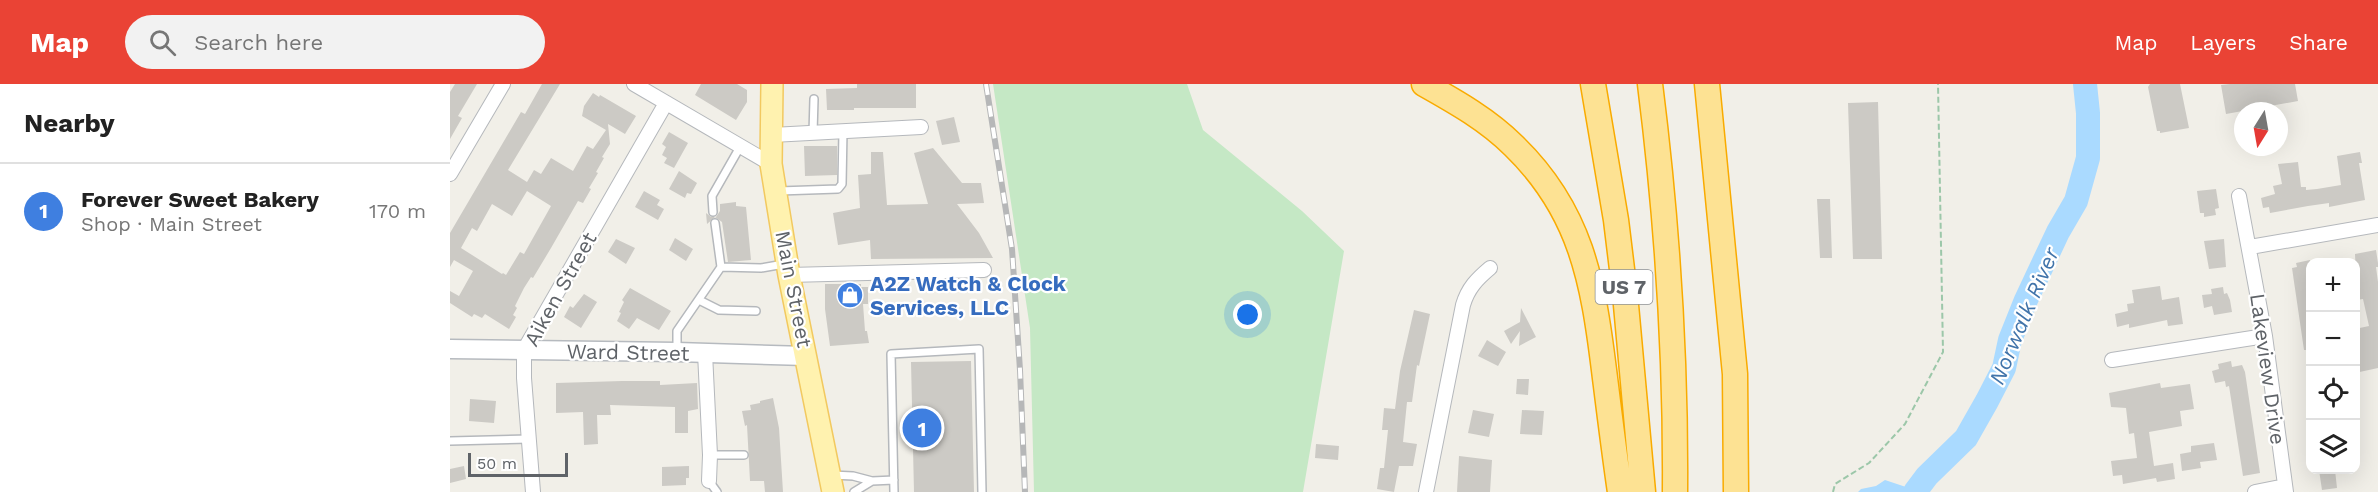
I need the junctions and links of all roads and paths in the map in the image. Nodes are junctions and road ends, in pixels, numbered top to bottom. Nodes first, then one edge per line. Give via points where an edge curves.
1 (504, 84) edge
2 (634, 84) edge
3 (771, 84) edge
4 (1424, 84) edge
5 (1593, 84) edge
6 (1650, 84) edge
7 (1707, 84) edge
8 (1938, 84) edge
9 (814, 99) dead end
10 (666, 103) junction
11 (921, 127) dead end
12 (843, 131) junction
13 (813, 133) junction
14 (772, 135) junction
15 (740, 147) junction
16 (771, 164) junction
17 (450, 174) edge
18 (776, 191) junction
19 (2239, 196) dead end
20 (713, 212) dead end
21 (715, 223) dead end
22 (2378, 225) edge
23 (2250, 247) junction
24 (721, 267) junction
25 (1490, 268) dead end
26 (789, 269) junction
27 (984, 270) dead end
28 (699, 300) junction
29 (756, 311) dead end
30 (2265, 336) junction
31 (450, 349) edge
32 (524, 350) junction
33 (677, 352) junction
34 (705, 353) junction
35 (806, 356) junction
36 (2112, 360) dead end
37 (529, 439) junction
38 (450, 441) edge
39 (710, 455) junction
40 (744, 455) dead end
41 (894, 480) junction
42 (872, 481) junction
43 (832, 484) edge
44 (711, 488) edge
45 (2285, 489) edge
46 (533, 492) edge
47 (854, 492) edge
48 (894, 492) edge
49 (982, 492) edge
50 (1426, 492) edge
51 (1620, 492) edge
52 (1643, 492) edge
53 (1675, 492) edge
54 (1736, 492) edge
55 (1833, 492) edge
56 (2255, 492) edge

1 - 17 street
2 - 10 street
3 - 14 main road, Main Street
4 - 51 highway via 1480,117 1513,145 1542,176 1572,227 1595,303
5 - 52 highway, US 7 via 1623,273
6 - 53 highway, US 7 via 1669,292
7 - 54 highway via 1734,374
8 - 55 path via 1943,352 1905,424 1877,456 1835,484
9 - 13 lane
10 - 15 street
10 - 32 street, Aiken Street
11 - 12 street
12 - 13 street
12 - 18 lane via 842,184 838,189
13 - 14 street
14 - 16 main road, Main Street
15 - 16 street
15 - 20 lane via 712,196
16 - 18 main road, Main Street
18 - 26 main road, Main Street
19 - 23 street, Lakeview Drive
21 - 24 lane
22 - 23 street
23 - 30 street, Lakeview Drive
24 - 26 lane
24 - 28 lane
25 - 50 street via 1466,293
26 - 27 street
26 - 35 main road, Main Street
28 - 29 lane via 719,310
28 - 33 lane via 677,332
30 - 36 street
30 - 45 street, Lakeview Drive
31 - 32 main road, Ward Street
32 - 33 main road, Ward Street
32 - 37 street, Aiken Street
33 - 34 main road, Ward Street
34 - 35 main road, Ward Street
34 - 39 street
35 - 43 main road, Main Street
37 - 38 lane
37 - 46 street, Aiken Street
39 - 40 lane
39 - 44 street
41 - 42 lane
41 - 48 lane
41 - 49 lane via 891,354 979,349
42 - 43 lane via 853,476
42 - 47 lane
45 - 56 street

